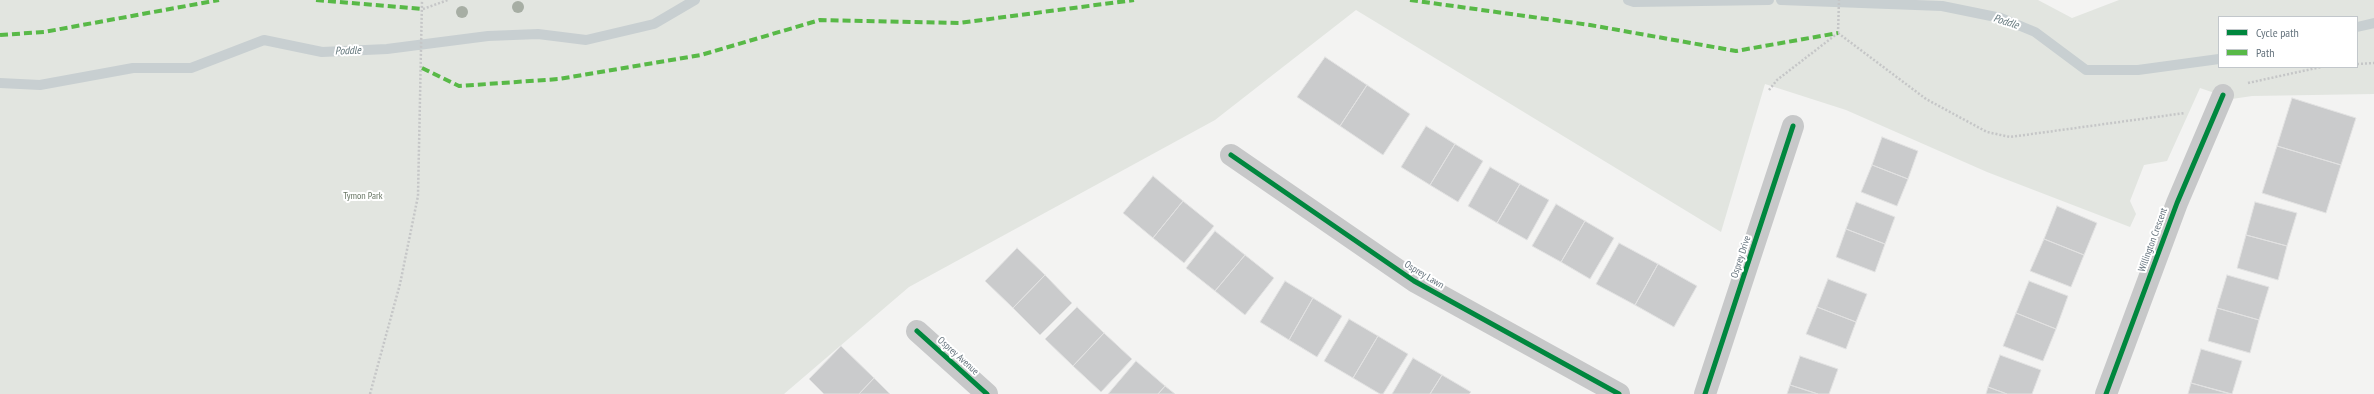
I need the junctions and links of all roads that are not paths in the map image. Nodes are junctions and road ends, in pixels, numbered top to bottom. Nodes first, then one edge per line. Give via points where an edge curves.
1 (2223, 95) road end
2 (1793, 126) dead end
3 (1231, 155) dead end
4 (917, 331) dead end
5 (987, 394) edge
6 (1619, 394) edge
7 (1705, 394) edge
8 (2106, 394) edge

1 - 8 street, Willington Crescent via 2177,203
2 - 7 street, Osprey Drive
3 - 6 street, Osprey Lawn via 1414,281
4 - 5 street, Osprey Avenue

